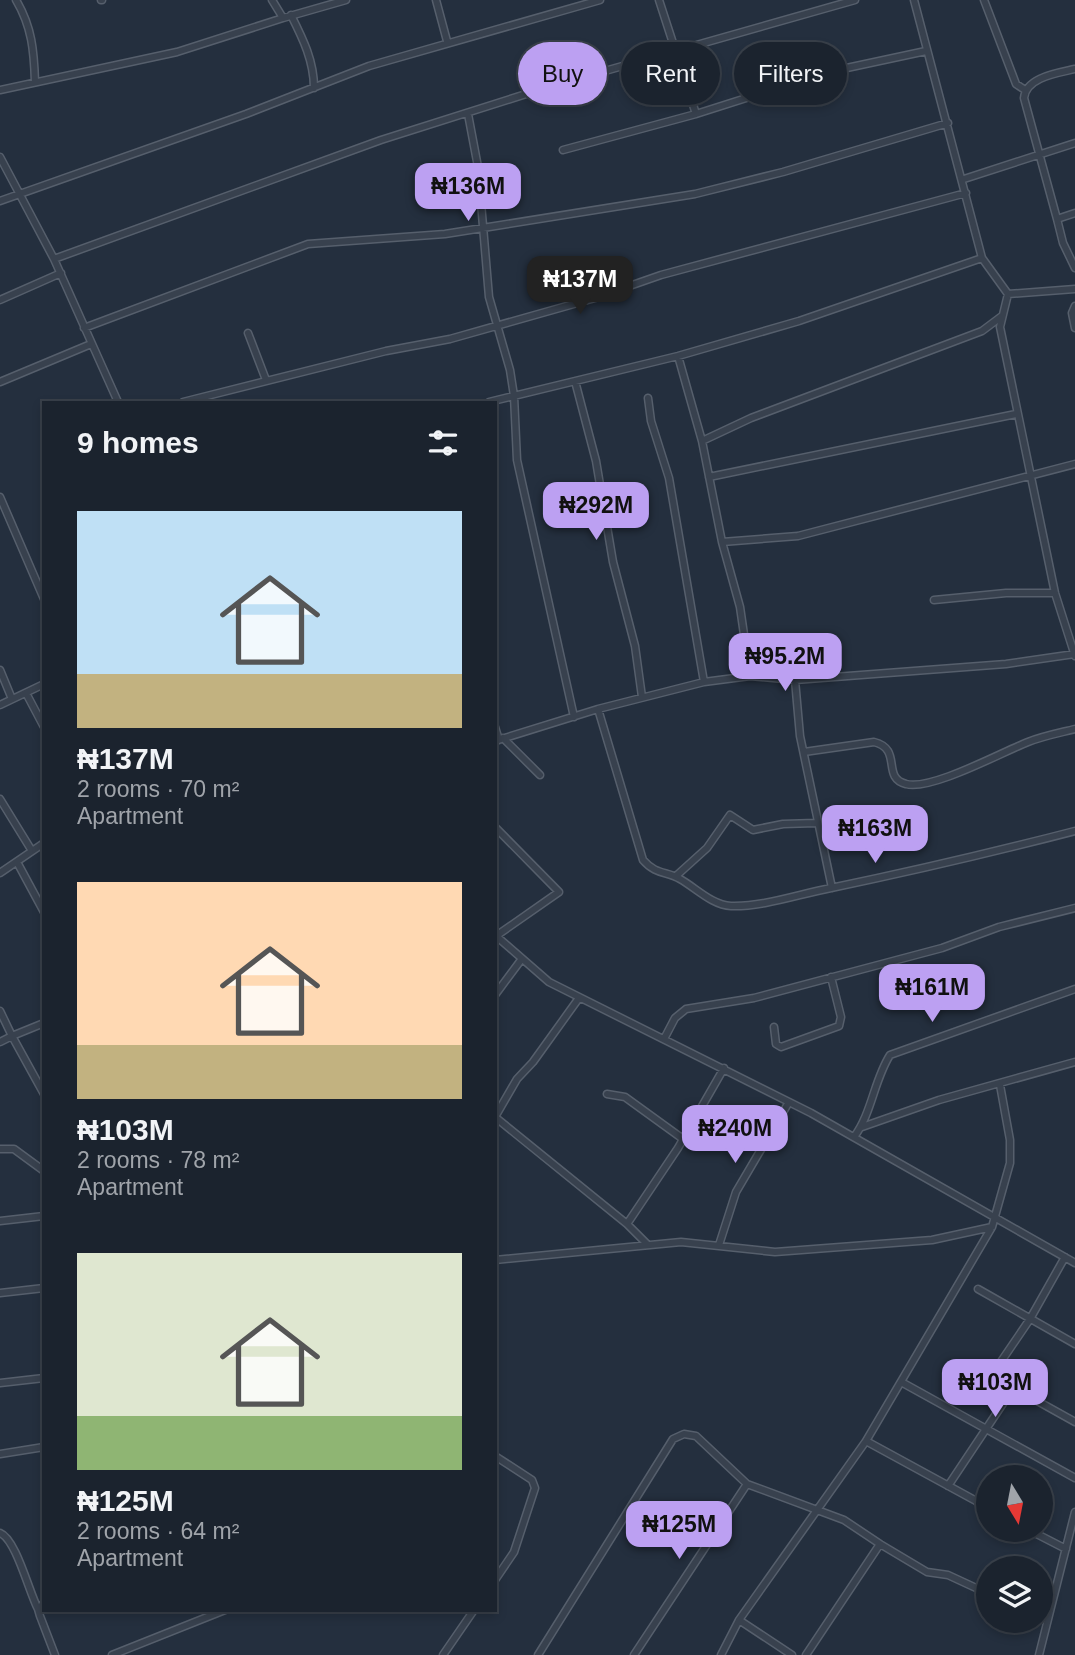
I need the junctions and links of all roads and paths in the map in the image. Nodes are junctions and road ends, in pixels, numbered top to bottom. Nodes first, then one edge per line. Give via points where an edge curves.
1 (16, 0) edge
2 (272, 0) edge
3 (346, 0) edge
4 (436, 0) edge
5 (600, 0) edge
6 (659, 0) edge
7 (855, 0) edge
8 (914, 0) edge
9 (984, 0) edge
10 (291, 15) junction
11 (283, 18) junction
12 (447, 41) junction
13 (673, 42) edge
14 (705, 42) edge
15 (926, 51) junction
16 (621, 66) edge
17 (1075, 69) edge
18 (35, 82) junction
19 (314, 88) junction
20 (0, 90) edge
21 (1025, 90) junction
22 (693, 105) edge
23 (468, 114) junction
24 (696, 114) junction
25 (948, 123) junction
26 (1075, 143) edge
27 (563, 150) dead end
28 (1039, 156) junction
29 (0, 158) edge
30 (964, 179) junction
31 (18, 192) junction
32 (966, 193) junction
33 (0, 201) edge
34 (1075, 213) edge
35 (1057, 219) junction
36 (481, 228) junction
37 (982, 258) junction
38 (54, 259) junction
39 (1075, 268) edge
40 (61, 274) junction
41 (1075, 289) edge
42 (1008, 294) junction
43 (0, 300) edge
44 (1075, 306) edge
45 (1002, 316) junction
46 (498, 324) junction
47 (84, 328) junction
48 (1075, 328) edge
49 (248, 333) dead end
50 (91, 344) junction
51 (678, 356) junction
52 (266, 380) junction
53 (575, 381) junction
54 (0, 382) edge
55 (514, 396) junction
56 (648, 398) dead end
57 (118, 401) edge
58 (187, 401) edge
59 (493, 401) edge
60 (1016, 414) junction
61 (702, 441) junction
62 (1075, 464) edge
63 (1031, 474) junction
64 (709, 477) junction
65 (0, 497) edge
66 (722, 542) junction
67 (1055, 593) junction
68 (42, 594) edge
69 (934, 600) dead end
70 (1075, 654) edge
71 (0, 670) edge
72 (750, 676) junction
73 (795, 680) junction
74 (704, 682) junction
75 (42, 685) edge
76 (26, 692) junction
77 (642, 697) junction
78 (12, 699) junction
79 (0, 705) edge
80 (598, 709) junction
81 (574, 717) junction
82 (42, 722) edge
83 (1075, 729) edge
84 (499, 740) edge
85 (804, 752) junction
86 (540, 775) dead end
87 (0, 799) edge
88 (816, 823) junction
89 (497, 829) edge
90 (1075, 831) edge
91 (42, 844) edge
92 (32, 850) junction
93 (18, 862) junction
94 (0, 873) edge
95 (676, 876) junction
96 (832, 888) junction
97 (42, 908) edge
98 (1075, 908) edge
99 (497, 935) edge
100 (497, 938) edge
101 (521, 960) junction
102 (831, 977) junction
103 (1075, 989) edge
104 (497, 992) edge
105 (579, 998) junction
106 (0, 1011) edge
107 (42, 1024) edge
108 (774, 1027) dead end
109 (12, 1036) junction
110 (664, 1039) junction
111 (0, 1042) edge
112 (1075, 1062) edge
113 (724, 1068) junction
114 (1000, 1085) junction
115 (42, 1090) edge
116 (607, 1094) dead end
117 (789, 1102) junction
118 (497, 1114) edge
119 (497, 1119) edge
120 (862, 1127) junction
121 (854, 1137) junction
122 (683, 1139) junction
123 (0, 1149) edge
124 (42, 1170) edge
125 (42, 1216) edge
126 (997, 1217) junction
127 (0, 1221) edge
128 (627, 1224) junction
129 (992, 1227) junction
130 (647, 1244) junction
131 (719, 1245) junction
132 (1065, 1257) junction
133 (497, 1260) edge
134 (1075, 1262) edge
135 (42, 1288) edge
136 (978, 1289) dead end
137 (0, 1293) edge
138 (1030, 1319) junction
139 (1075, 1345) edge
140 (42, 1378) edge
141 (0, 1383) edge
142 (903, 1383) junction
143 (1014, 1388) junction
144 (1075, 1422) edge
145 (986, 1430) junction
146 (866, 1441) junction
147 (42, 1447) edge
148 (0, 1454) edge
149 (497, 1457) edge
150 (1075, 1478) edge
151 (747, 1484) junction
152 (948, 1486) junction
153 (976, 1501) edge
154 (819, 1510) junction
155 (1075, 1512) edge
156 (0, 1533) edge
157 (1052, 1542) edge
158 (880, 1544) junction
159 (1066, 1549) junction
160 (497, 1576) edge
161 (976, 1588) edge
162 (42, 1604) edge
163 (1053, 1604) edge
164 (38, 1609) junction
165 (220, 1612) edge
166 (473, 1612) edge
167 (739, 1620) junction
168 (1046, 1633) edge
169 (55, 1655) edge
170 (112, 1655) edge
171 (443, 1655) edge
172 (538, 1655) edge
173 (634, 1655) edge
174 (721, 1655) edge
175 (792, 1655) edge
176 (806, 1655) edge
177 (1039, 1655) edge

1 - 18 street via 33,41
2 - 11 street
3 - 10 street
4 - 12 street
5 - 12 street
6 - 13 street
7 - 14 street
8 - 15 street
9 - 21 street via 1016,84
10 - 11 street
10 - 19 street via 314,71
11 - 18 street via 177,52
12 - 19 street
15 - 24 street via 828,72
15 - 25 street
16 - 23 street
17 - 21 street via 1032,83
18 - 20 street
19 - 31 street
21 - 28 street
22 - 24 street
23 - 36 street via 478,167
23 - 38 street via 381,140
24 - 27 street
25 - 30 street
25 - 36 street via 808,166 695,194
26 - 28 street
28 - 30 street
28 - 35 street
29 - 31 street
30 - 32 street
31 - 33 street
31 - 38 street
32 - 37 street
32 - 46 street
34 - 35 street
35 - 39 street
36 - 46 street via 489,297
36 - 47 street via 308,244
37 - 42 street
37 - 51 street via 799,321
38 - 40 street
40 - 43 street
40 - 47 street
41 - 42 street
42 - 45 street
44 - 48 street
45 - 60 street via 1000,327
45 - 61 street via 982,331
46 - 52 street
46 - 55 street
47 - 50 street
49 - 52 street
50 - 54 street
50 - 57 street
51 - 53 street
51 - 61 street
52 - 58 street
53 - 55 street
53 - 77 street via 596,461
55 - 59 street
55 - 81 street via 519,471
56 - 74 street via 669,478
60 - 63 street
60 - 64 street
61 - 64 street
62 - 63 street
63 - 66 street via 798,536
63 - 67 street
64 - 66 street
65 - 68 street
66 - 72 street via 740,607
67 - 69 street
67 - 70 street
70 - 73 street via 1006,664
71 - 78 street
72 - 73 street
72 - 74 street
73 - 85 street
74 - 77 street
75 - 76 street
76 - 78 street
76 - 82 street
77 - 80 street
78 - 79 street
80 - 81 street
80 - 95 street via 643,860 663,875
81 - 84 street
83 - 85 street via 1030,741 956,774 912,786 894,776 890,751 884,745 874,742
84 - 86 street
85 - 88 street
87 - 92 street
88 - 95 street via 753,830 730,815 707,848
88 - 96 street
89 - 99 street via 559,892
90 - 96 street
91 - 92 street
92 - 93 street
93 - 94 street
93 - 97 street
95 - 96 street via 719,904 732,906
98 - 102 street
100 - 101 street
101 - 104 street
101 - 105 street
102 - 108 street via 839,1026 781,1047 776,1044
102 - 110 street via 754,998 686,1009 675,1018
103 - 120 street via 890,1055
105 - 110 street
105 - 118 street via 517,1079
106 - 109 street
107 - 109 street
109 - 111 street
109 - 115 street
110 - 113 street
112 - 114 street
113 - 117 street
113 - 122 street
114 - 120 street
114 - 126 street via 1010,1164
116 - 122 street via 625,1097
117 - 121 street
117 - 131 street via 736,1192
119 - 128 street
120 - 121 street
121 - 126 street
122 - 128 street
123 - 124 street via 14,1149
125 - 127 street
126 - 129 street
126 - 132 street
128 - 130 street
129 - 131 street via 932,1240 775,1252
129 - 142 street
130 - 131 street
130 - 133 street
132 - 134 street
132 - 138 street
135 - 137 street
136 - 138 street
138 - 139 street
138 - 143 street via 998,1366 999,1375
140 - 141 street
142 - 145 street
142 - 146 street
143 - 144 street
143 - 145 street
145 - 150 street
145 - 152 street
146 - 152 street
146 - 154 street
147 - 148 street
149 - 160 street via 532,1480 535,1488 514,1552
151 - 154 street
151 - 172 street via 696,1436 684,1434 673,1439
151 - 173 street
152 - 153 street
154 - 158 street
154 - 167 street
155 - 159 street
156 - 164 street via 15,1550
157 - 159 street
158 - 161 street via 927,1572 948,1575
158 - 176 street
159 - 163 street
162 - 164 street
164 - 169 street
165 - 170 street
166 - 171 street
167 - 174 street
167 - 175 street
168 - 177 street

